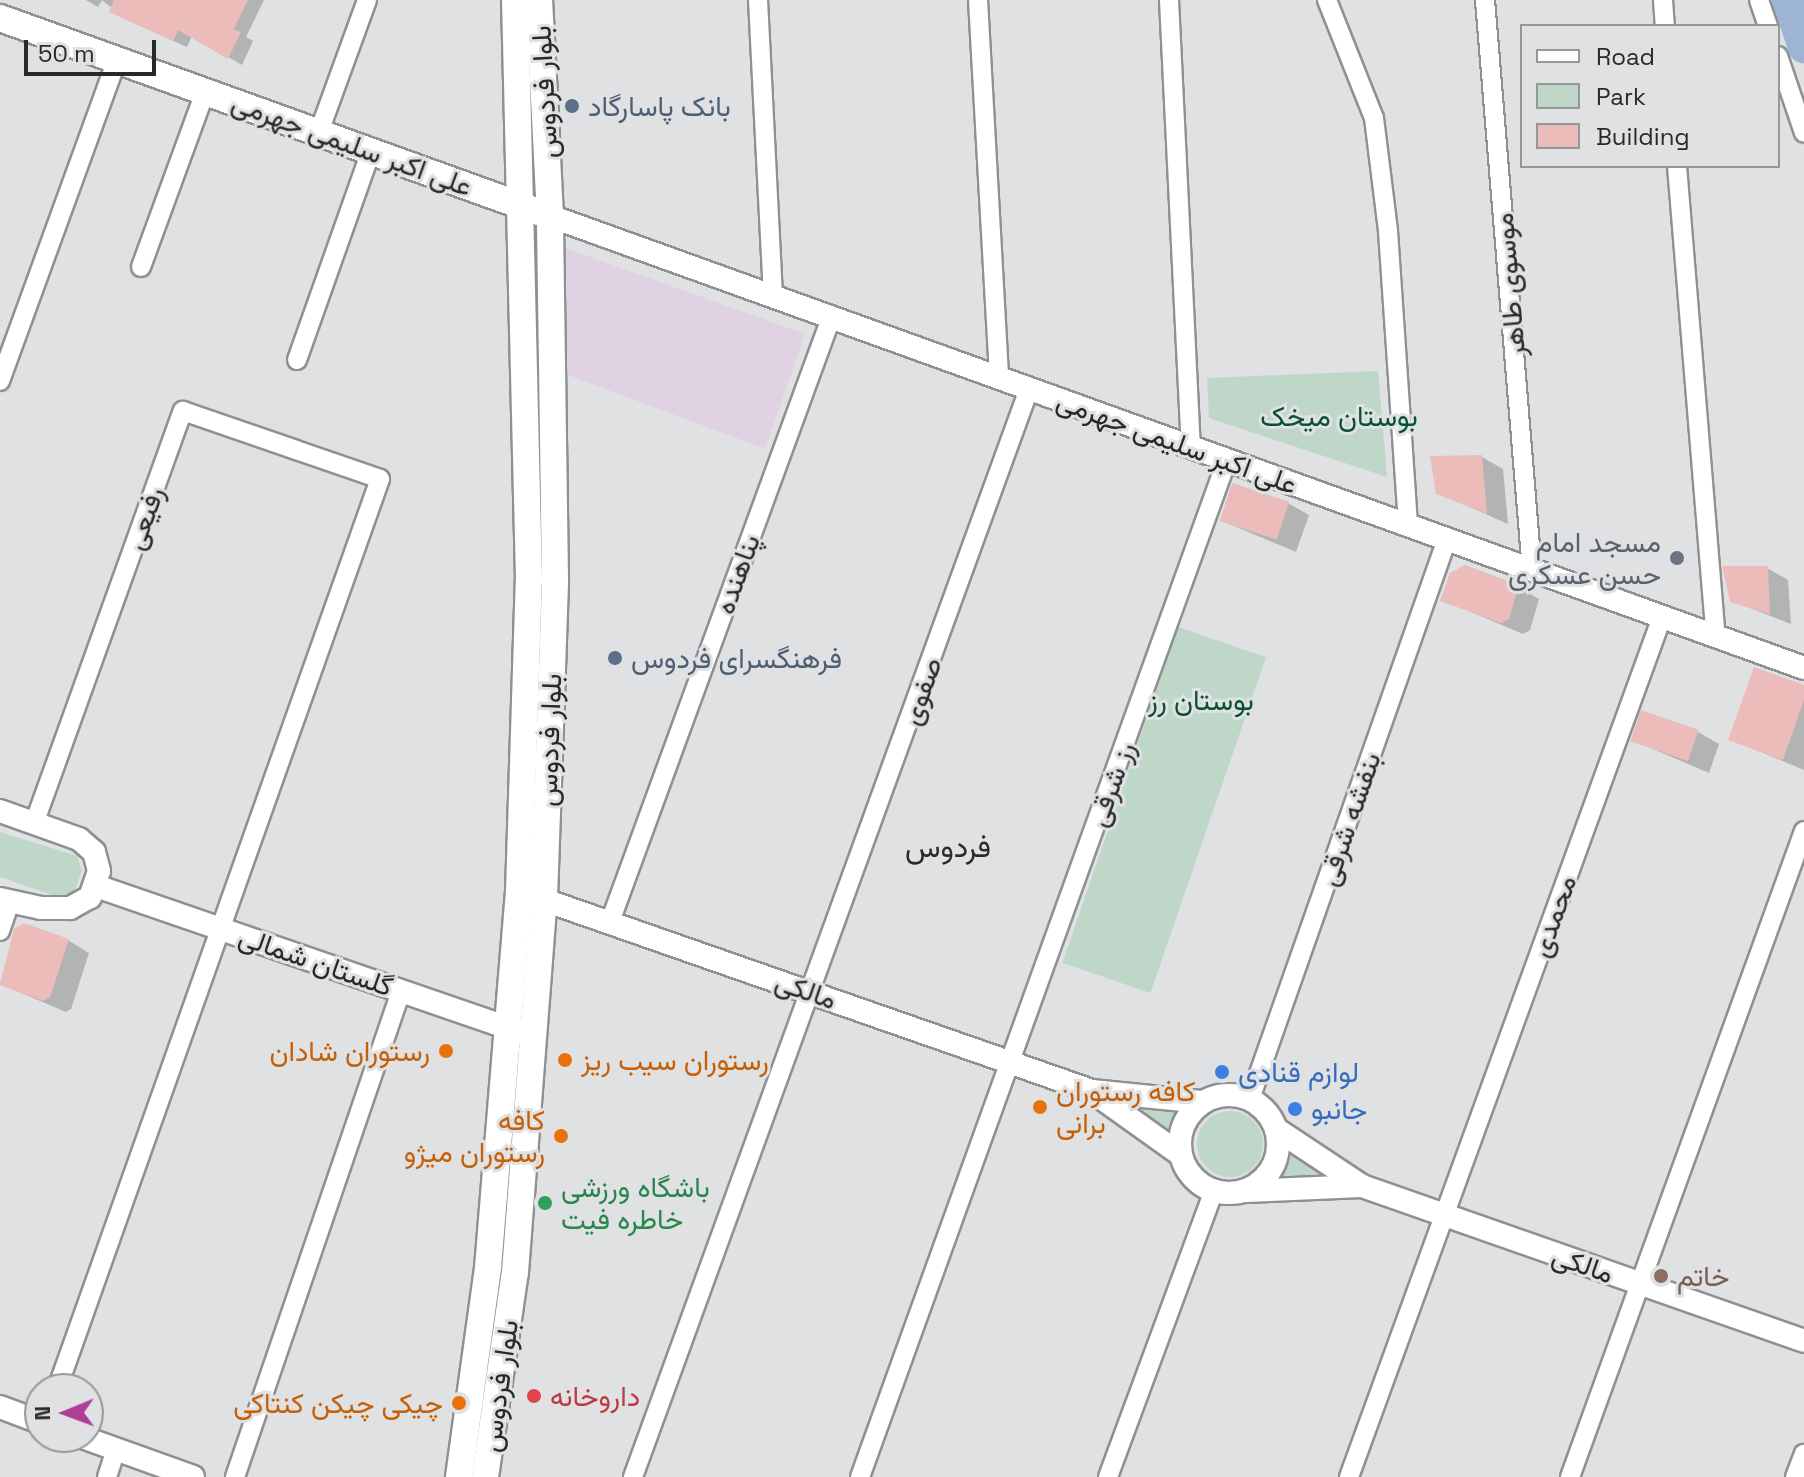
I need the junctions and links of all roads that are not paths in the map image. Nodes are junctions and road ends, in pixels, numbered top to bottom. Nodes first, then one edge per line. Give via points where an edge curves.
1 (367, 0) edge
2 (515, 0) edge
3 (539, 0) edge
4 (758, 0) edge
5 (978, 0) edge
6 (1169, 0) edge
7 (1327, 0) edge
8 (1485, 0) edge
9 (1663, 0) edge
10 (1759, 0) edge
11 (0, 18) edge
12 (1665, 24) edge
13 (1767, 24) edge
14 (117, 60) junction
15 (1780, 62) edge
16 (205, 92) junction
17 (319, 132) junction
18 (1804, 133) edge
19 (371, 151) junction
20 (1677, 168) edge
21 (524, 206) junction
22 (550, 216) junction
23 (141, 267) dead end
24 (773, 296) junction
25 (831, 318) junction
26 (297, 360) dead end
27 (999, 378) junction
28 (0, 381) edge
29 (1029, 389) junction
30 (1191, 447) junction
31 (1227, 460) junction
32 (1408, 525) junction
33 (1447, 539) junction
34 (1532, 570) junction
35 (1662, 617) junction
36 (1716, 636) junction
37 (1804, 668) edge
38 (0, 811) edge
39 (35, 821) junction
40 (1804, 831) edge
41 (96, 886) junction
42 (532, 895) junction
43 (5, 900) edge
44 (610, 922) junction
45 (217, 926) junction
46 (0, 931) edge
47 (401, 991) junction
48 (813, 993) junction
49 (522, 1033) junction
50 (1012, 1063) junction
51 (1092, 1091) junction
52 (1250, 1099) junction
53 (1203, 1102) junction
54 (1276, 1129) junction
55 (1181, 1155) junction
56 (1362, 1186) junction
57 (1214, 1191) junction
58 (1244, 1191) junction
59 (1445, 1216) junction
60 (1641, 1284) junction
61 (1804, 1341) edge
62 (63, 1373) edge
63 (0, 1407) edge
64 (24, 1416) edge
65 (104, 1445) edge
66 (116, 1449) junction
67 (1804, 1454) edge
68 (107, 1477) edge
69 (193, 1477) edge
70 (235, 1477) edge
71 (459, 1477) edge
72 (485, 1477) edge
73 (633, 1477) edge
74 (860, 1477) edge
75 (1108, 1477) edge
76 (1349, 1477) edge
77 (1570, 1477) edge
78 (1795, 1477) edge

1 - 17 street
2 - 21 main road, بلوار فردوس
3 - 22 main road, بلوار فردوس
4 - 24 street
5 - 27 street
6 - 30 street
7 - 32 street via 1375,128
8 - 34 street, موسوی طاهر
9 - 12 street
10 - 13 street
11 - 14 main road, علی اکبر سلیمی جهرمی
14 - 16 main road, علی اکبر سلیمی جهرمی
14 - 28 street
15 - 18 street
16 - 17 main road, علی اکبر سلیمی جهرمی
16 - 23 street
17 - 19 main road, علی اکبر سلیمی جهرمی
19 - 21 main road, علی اکبر سلیمی جهرمی
19 - 26 street
20 - 36 street
21 - 22 main road, علی اکبر سلیمی جهرمی
21 - 42 main road, بلوار فردوس
22 - 24 street, علی اکبر سلیمی جهرمی
22 - 42 main road, بلوار فردوس via 555,580
24 - 25 street, علی اکبر سلیمی جهرمی
25 - 27 street, علی اکبر سلیمی جهرمی
25 - 44 street, پناهنده
27 - 29 street, علی اکبر سلیمی جهرمی
29 - 30 street, علی اکبر سلیمی جهرمی
29 - 48 street, صفوی
30 - 31 street, علی اکبر سلیمی جهرمی
31 - 32 street, علی اکبر سلیمی جهرمی
31 - 50 street, رز شرقی
32 - 33 street, علی اکبر سلیمی جهرمی
33 - 34 street, علی اکبر سلیمی جهرمی
33 - 52 street, بنفشه شرقی
34 - 35 street, علی اکبر سلیمی جهرمی
35 - 36 street, علی اکبر سلیمی جهرمی
35 - 59 street, محمدی
36 - 37 street, علی اکبر سلیمی جهرمی
38 - 39 street
39 - 41 street via 88,845 98,860
39 - 45 street, رفیعی via 183,411 380,479
40 - 60 street
41 - 43 street via 90,897 70,908
41 - 45 street, گلستان شمالی
42 - 44 street, مالکی
42 - 49 main road, بلوار فردوس
43 - 46 street
44 - 48 street, مالکی
45 - 47 street, گلستان شمالی
45 - 62 street
47 - 49 street, گلستان شمالی
47 - 70 street
48 - 50 street, مالکی
48 - 73 street, صفوی
49 - 71 main road, بلوار فردوس
49 - 72 main road, بلوار فردوس via 515,1272
50 - 51 street, مالکی
50 - 74 street, رز شرقی
51 - 53 street, مالکی
51 - 55 street, مالکی
52 - 53 street via 1218,1095
52 - 54 street
53 - 55 street via 1183,1125
54 - 56 street, مالکی
54 - 58 street via 1276,1159 1258,1184
55 - 57 street via 1193,1177
56 - 58 street, مالکی
56 - 59 street, مالکی
57 - 58 street
57 - 75 street
59 - 60 street, مالکی
59 - 76 street, محمدی
60 - 61 street, مالکی
60 - 77 street
63 - 64 street
65 - 66 street
66 - 68 street
66 - 69 street
67 - 78 street

